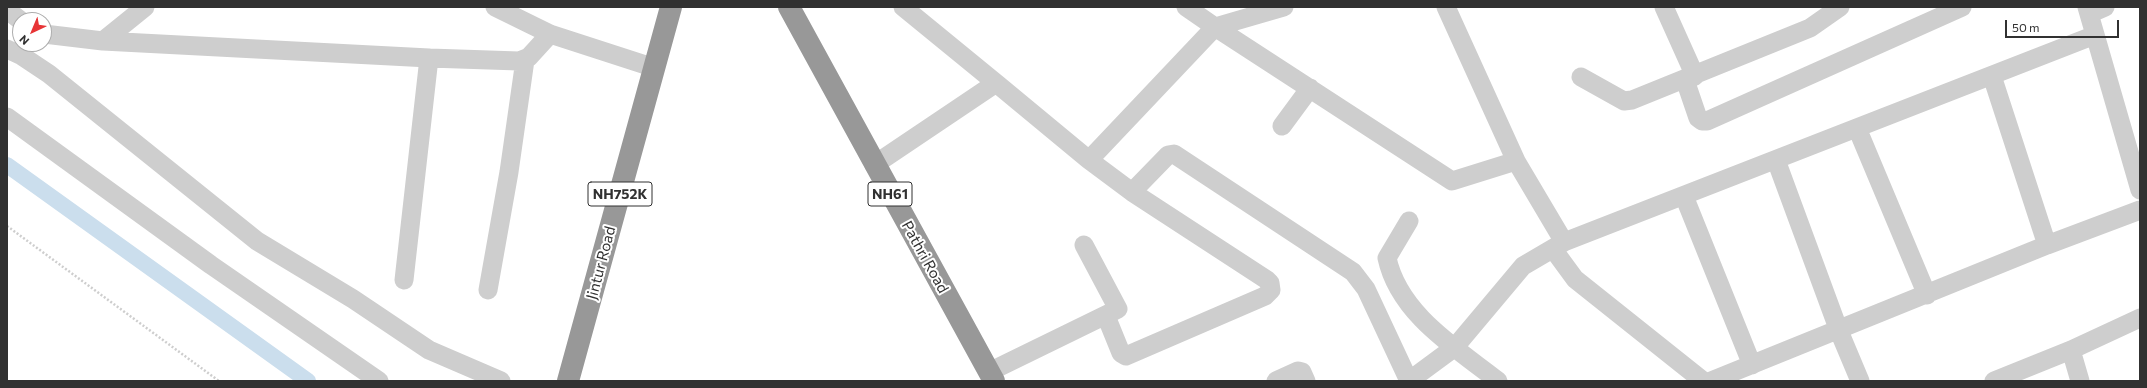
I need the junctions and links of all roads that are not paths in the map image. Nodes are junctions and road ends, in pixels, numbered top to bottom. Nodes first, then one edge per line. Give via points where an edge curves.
1 (145, 7) edge
2 (495, 7) edge
3 (671, 7) edge
4 (789, 7) edge
5 (904, 7) edge
6 (1186, 7) edge
7 (1284, 7) edge
8 (1446, 7) edge
9 (1664, 7) edge
10 (1840, 7) edge
11 (1962, 7) edge
12 (2094, 9) edge
13 (1215, 27) junction
14 (550, 34) junction
15 (52, 35) edge
16 (2095, 35) junction
17 (103, 41) junction
18 (7, 49) edge
19 (429, 58) junction
20 (525, 60) junction
21 (654, 68) junction
22 (1992, 76) junction
23 (1581, 77) dead end
24 (1690, 78) junction
25 (996, 83) junction
26 (1310, 88) junction
27 (7, 118) edge
28 (1282, 126) dead end
29 (1857, 128) junction
30 (1089, 160) junction
31 (1776, 160) junction
32 (1516, 161) junction
33 (874, 165) junction
34 (2138, 178) edge
35 (1132, 192) junction
36 (1684, 196) junction
37 (2140, 210) edge
38 (1409, 221) dead end
39 (1084, 245) dead end
40 (2048, 245) junction
41 (1558, 246) junction
42 (404, 280) dead end
43 (488, 290) dead end
44 (1926, 295) junction
45 (1106, 316) junction
46 (2140, 318) edge
47 (1839, 331) junction
48 (1455, 347) junction
49 (2071, 350) junction
50 (1752, 366) junction
51 (991, 377) edge
52 (379, 381) edge
53 (501, 381) edge
54 (568, 381) edge
55 (1276, 381) edge
56 (1306, 381) edge
57 (1409, 381) edge
58 (1498, 381) edge
59 (1703, 381) edge
60 (1711, 381) edge
61 (1860, 381) edge
62 (1994, 381) edge
63 (2080, 381) edge

1 - 17 street
2 - 14 street
3 - 21 highway, Jintur Road / NH752K
4 - 33 highway, Pathri Road / NH61
5 - 25 street
6 - 13 street
7 - 13 street
8 - 32 street
9 - 24 street
10 - 24 street via 1810,28
11 - 24 street via 1707,121 1698,118
12 - 16 street
13 - 26 street
13 - 30 street
14 - 20 street
14 - 21 street
15 - 17 street
16 - 22 street
16 - 34 street
17 - 19 street
18 - 53 street via 49,74 268,248 429,350
19 - 20 street
19 - 42 street
20 - 43 street
21 - 54 highway, Jintur Road / NH752K
22 - 29 street
22 - 40 street
23 - 24 street via 1628,101
25 - 30 street
25 - 33 street
26 - 28 street
26 - 32 street via 1452,181
27 - 52 street via 211,265
29 - 31 street
29 - 44 street
30 - 35 street
31 - 36 street
31 - 47 street
32 - 41 street
33 - 51 highway, Pathri Road / NH61
35 - 45 street via 1267,280 1271,290 1265,296 1126,356 1121,353
35 - 57 street via 1168,155 1174,154 1353,272 1366,289
36 - 41 street
36 - 50 street
37 - 40 street
38 - 48 street via 1389,252 1388,263 1399,287 1416,313
39 - 45 street via 1118,308
40 - 44 street
41 - 48 street via 1523,266
41 - 59 street via 1576,279
44 - 47 street
45 - 51 street
46 - 49 street
47 - 50 street
47 - 61 street
48 - 57 street
48 - 58 street
49 - 62 street
49 - 63 street
50 - 60 street
55 - 56 street via 1298,370 1302,372

